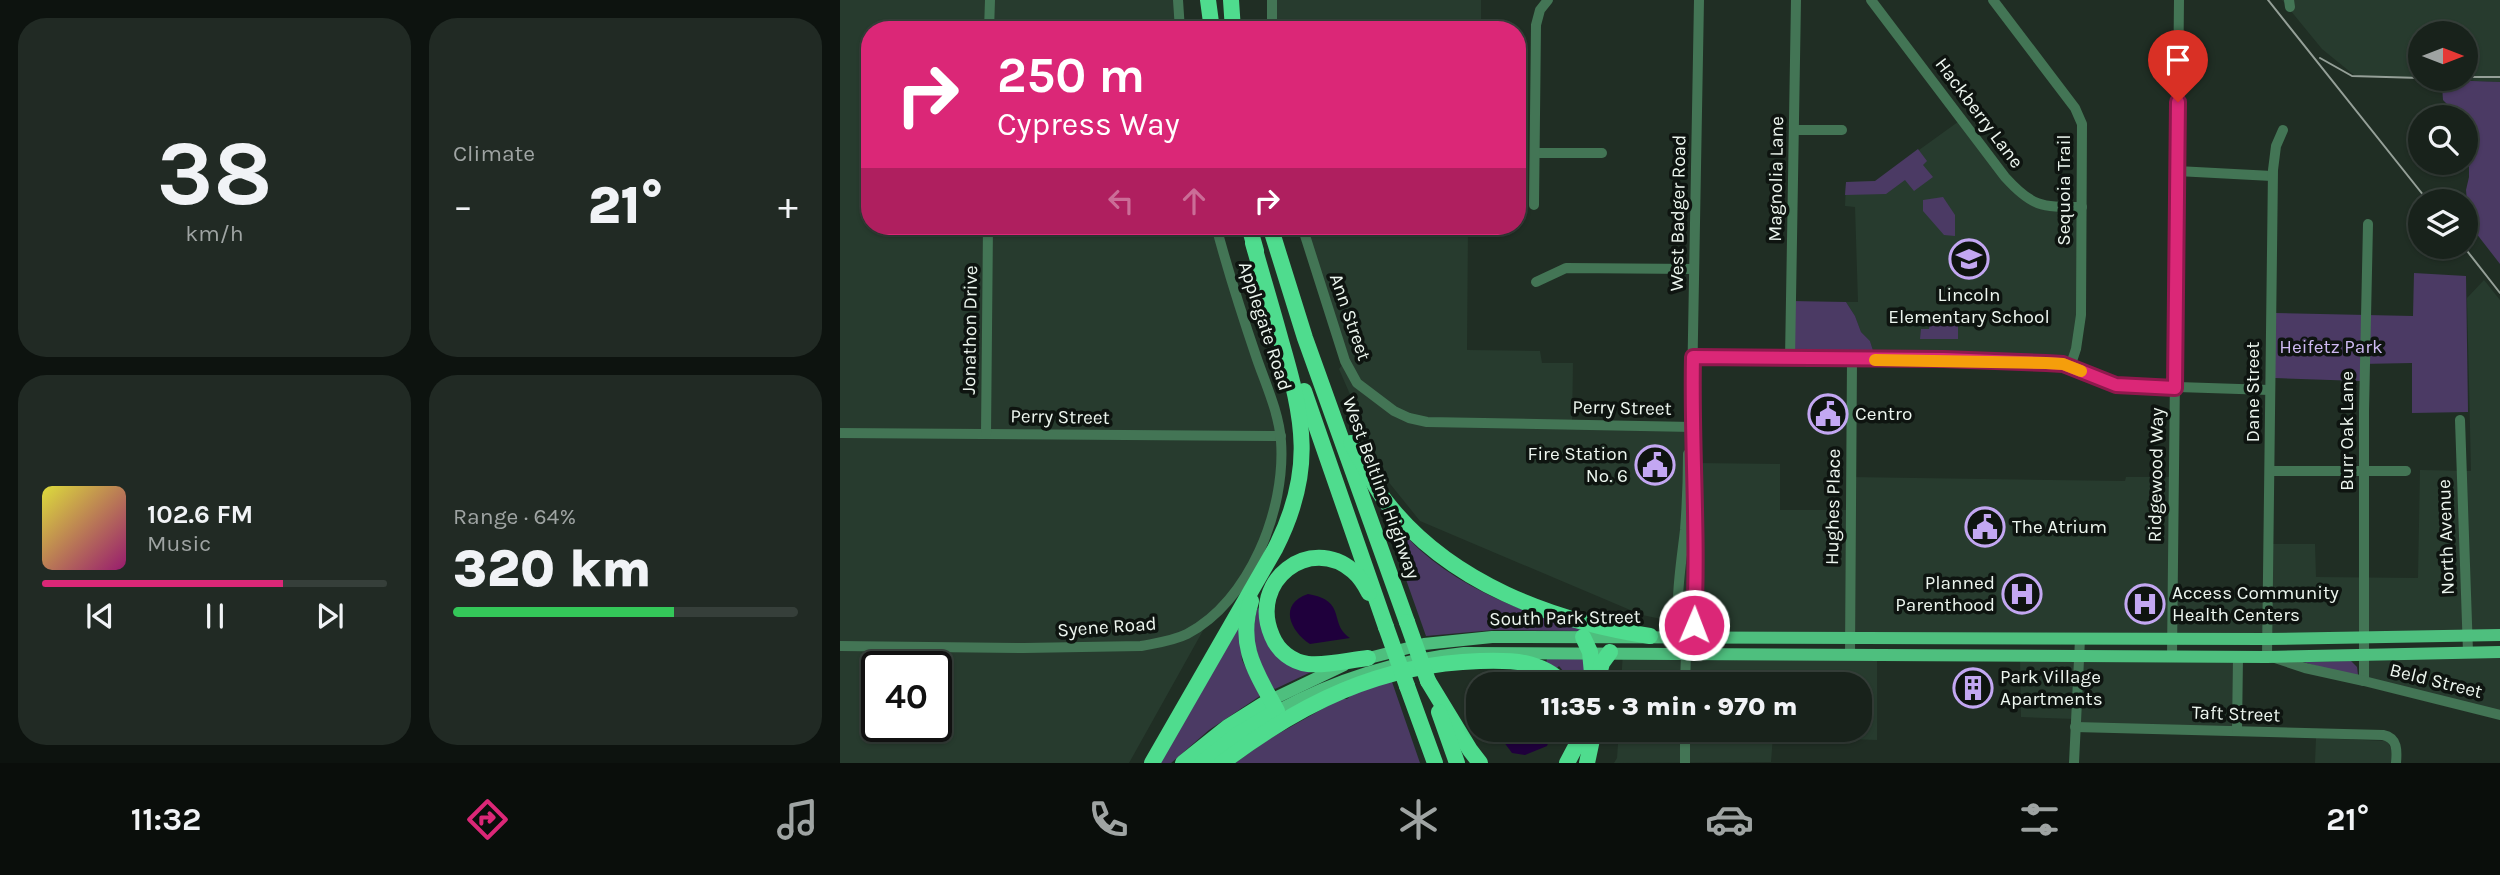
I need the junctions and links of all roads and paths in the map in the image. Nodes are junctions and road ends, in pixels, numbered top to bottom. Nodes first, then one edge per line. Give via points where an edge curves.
1 (990, 0) edge
2 (1178, 0) edge
3 (1210, 0) edge
4 (1272, 0) edge
5 (1548, 0) edge
6 (1699, 0) edge
7 (1796, 0) edge
8 (1871, 0) edge
9 (1993, 0) edge
10 (2179, 0) edge
11 (1231, 2) edge
12 (989, 21) edge
13 (1179, 21) edge
14 (1212, 21) edge
15 (1232, 21) edge
16 (1272, 21) edge
17 (1794, 130) junction
18 (1842, 130) dead end
19 (2283, 130) dead end
20 (1535, 153) junction
21 (1602, 153) dead end
22 (2177, 171) junction
23 (2272, 176) junction
24 (1534, 205) dead end
25 (2082, 207) junction
26 (2368, 224) dead end
27 (988, 235) edge
28 (1218, 235) edge
29 (1251, 235) edge
30 (1273, 235) edge
31 (1305, 235) edge
32 (1253, 243) junction
33 (1694, 269) junction
34 (1536, 282) dead end
35 (1693, 357) junction
36 (1790, 359) junction
37 (1852, 360) junction
38 (2070, 367) junction
39 (2175, 388) junction
40 (2270, 390) junction
41 (1386, 406) joint
42 (1332, 413) junction
43 (2460, 420) dead end
44 (1693, 427) junction
45 (840, 433) edge
46 (986, 434) junction
47 (1281, 436) junction
48 (2270, 471) junction
49 (2406, 471) dead end
50 (2364, 472) junction
51 (1259, 576) junction
52 (1380, 607) junction
53 (2467, 635) junction
54 (2500, 635) edge
55 (1650, 636) joint
56 (1686, 636) junction
57 (1850, 637) junction
58 (1586, 638) junction
59 (2363, 638) junction
60 (2080, 639) junction
61 (2172, 639) junction
62 (2267, 639) junction
63 (840, 646) edge
64 (1610, 652) junction
65 (2468, 652) junction
66 (2500, 652) edge
67 (1686, 653) junction
68 (1850, 654) junction
69 (2363, 654) junction
70 (2079, 655) junction
71 (2172, 656) junction
72 (2238, 657) junction
73 (2270, 657) junction
74 (1368, 658) junction
75 (1551, 672) edge
76 (1593, 672) edge
77 (1599, 672) edge
78 (1685, 672) edge
79 (1428, 681) junction
80 (2364, 681) junction
81 (1274, 705) junction
82 (2500, 715) edge
83 (2075, 727) junction
84 (2237, 731) junction
85 (1577, 742) edge
86 (1591, 742) edge
87 (1685, 742) edge
88 (1152, 763) edge
89 (1183, 763) edge
90 (1202, 763) edge
91 (1223, 763) edge
92 (1435, 763) edge
93 (1457, 763) edge
94 (1480, 763) edge
95 (1567, 763) edge
96 (1587, 763) edge
97 (1685, 763) edge
98 (2074, 763) edge
99 (2396, 763) edge

1 - 12 street
2 - 13 street
3 - 14 highway
4 - 16 street
5 - 20 street via 1539,10 1536,25
6 - 33 street, West Badger Road
7 - 17 street, Magnolia Lane
8 - 25 street, Hackberry Lane via 2023,197 2047,206
9 - 25 street, Sequoia Trail via 2079,116
10 - 22 street, Ridgewood Way
11 - 15 highway
17 - 18 street
17 - 36 street, Magnolia Lane
19 - 23 street, Dane Street
20 - 21 street
20 - 24 street
22 - 23 street
22 - 39 street, Ridgewood Way
23 - 40 street, Dane Street
25 - 38 street, Sequoia Trail via 2081,315
26 - 50 street, Burr Oak Lane
27 - 46 street, Jonathon Drive
28 - 47 street, Applegate Road
29 - 32 highway, West Beltline Highway
30 - 42 highway, West Beltline Highway
31 - 41 street, Ann Street via 1348,369 1357,383
32 - 51 highway via 1296,394 1303,438 1290,516
32 - 52 highway, West Beltline Highway
33 - 34 street via 1566,268
33 - 35 street, West Badger Road
35 - 36 street
35 - 44 street, West Badger Road
36 - 37 street
37 - 38 street via 1943,359
37 - 57 street, Hughes Place
38 - 39 street via 2116,385
39 - 40 street
39 - 61 street, Ridgewood Way
40 - 48 street, Dane Street
41 - 44 street, Perry Street via 1427,422
42 - 58 highway via 1386,501 1409,527 1462,570
42 - 79 highway, West Beltline Highway, bridge
43 - 53 street, North Avenue via 2457,471
44 - 56 street, West Badger Road via 1681,556
45 - 46 street, Perry Street
46 - 47 street, Perry Street
47 - 63 street, Syene Road via 1276,498 1256,557 1230,598 1188,634 1112,648
48 - 50 street
48 - 62 street, Dane Street
49 - 50 street
50 - 59 street, Burr Oak Lane
51 - 81 highway via 1249,608 1246,647
51 - 88 highway
52 - 74 highway via 1355,573 1341,563 1320,559 1288,568 1266,599 1266,617 1283,653 1308,664
52 - 92 highway, West Beltline Highway, bridge
53 - 54 main road, South Park Street
53 - 59 main road, South Park Street
53 - 65 street, North Avenue
55 - 56 main road, South Park Street
55 - 58 highway
56 - 57 main road, South Park Street
56 - 67 street, West Badger Road
57 - 60 main road, South Park Street
57 - 68 street, Hughes Place
58 - 64 main road, South Park Street
58 - 74 main road, South Park Street via 1465,639
58 - 76 highway
58 - 81 main road, South Park Street via 1384,666
59 - 62 main road, South Park Street
59 - 69 street, Beld Street
60 - 61 main road, South Park Street
60 - 70 street
61 - 62 main road, South Park Street
61 - 71 street, Ridgewood Way
62 - 73 street, Dane Street
64 - 67 main road, South Park Street
64 - 77 highway
65 - 66 main road, South Park Street
65 - 69 main road, South Park Street
67 - 68 main road, South Park Street
67 - 78 street, West Badger Road
68 - 70 main road, South Park Street
69 - 73 main road, South Park Street
69 - 80 street, Beld Street
70 - 71 main road, South Park Street
70 - 83 street
71 - 72 main road, South Park Street
72 - 73 main road, South Park Street
72 - 84 street
73 - 80 street, Beld Street
74 - 81 main road, South Park Street via 1317,677
75 - 91 highway via 1524,662 1449,662 1409,668 1345,689 1274,726
79 - 93 highway, West Beltline Highway
79 - 94 highway
80 - 82 street, Beld Street
81 - 89 highway via 1228,727
81 - 90 highway
83 - 84 street, Taft Street
83 - 98 street
84 - 99 street, Taft Street via 2379,735 2393,740
85 - 95 highway
86 - 96 highway
87 - 97 street

